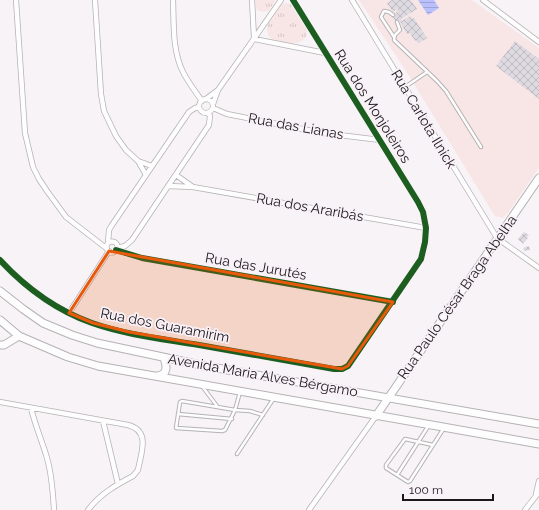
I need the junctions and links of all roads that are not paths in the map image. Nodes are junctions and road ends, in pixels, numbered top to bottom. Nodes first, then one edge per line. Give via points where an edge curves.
1 (16, 0) edge
2 (95, 0) edge
3 (173, 0) edge
4 (252, 0) edge
5 (281, 0) edge
6 (299, 0) edge
7 (352, 0) edge
8 (483, 0) edge
9 (295, 2) edge
10 (393, 15) dead end
11 (397, 22) dead end
12 (394, 37) junction
13 (254, 39) junction
14 (539, 42) edge
15 (326, 53) junction
16 (427, 72) junction
17 (405, 87) junction
18 (218, 90) junction
19 (204, 100) junction
20 (213, 106) junction
21 (199, 107) junction
22 (208, 113) junction
23 (380, 140) junction
24 (481, 147) dead end
25 (138, 161) junction
26 (152, 166) junction
27 (146, 175) junction
28 (176, 175) junction
29 (539, 178) edge
30 (168, 186) junction
31 (193, 187) junction
32 (426, 228) junction
33 (497, 238) junction
34 (108, 247) junction
35 (117, 249) junction
36 (0, 260) edge
37 (539, 268) edge
38 (0, 291) edge
39 (393, 302) junction
40 (69, 313) junction
41 (0, 320) edge
42 (19, 336) junction
43 (0, 345) edge
44 (164, 358) junction
45 (154, 376) junction
46 (201, 384) junction
47 (240, 391) junction
48 (274, 397) junction
49 (387, 397) junction
50 (0, 402) edge
51 (217, 406) junction
52 (31, 408) junction
53 (235, 410) junction
54 (178, 414) junction
55 (263, 415) junction
56 (376, 416) junction
57 (232, 418) junction
58 (103, 421) junction
59 (539, 424) edge
60 (429, 425) junction
61 (444, 427) junction
62 (418, 441) junction
63 (539, 444) edge
64 (433, 445) junction
65 (237, 454) dead end
66 (397, 475) junction
67 (539, 481) edge
68 (118, 484) junction
69 (538, 493) edge
70 (54, 510) edge
71 (88, 510) edge
72 (309, 510) edge
73 (526, 510) edge

1 - 34 street via 24,133 33,166 46,191 66,217
2 - 25 street via 100,89 104,111 116,136
3 - 19 street via 179,61 187,79
4 - 13 street
5 - 13 street
6 - 9 lane
7 - 17 street, Rua Carlota Ilnick
8 - 14 street
9 - 15 street, Rua dos Monjoleiros
10 - 12 lane via 387,11 381,15
11 - 12 lane via 400,30
12 - 16 lane via 394,40
13 - 15 street
13 - 18 street
15 - 23 street, Rua dos Monjoleiros
16 - 17 lane
16 - 24 lane via 446,91
17 - 33 street, Rua Carlota Ilnick
18 - 19 street
18 - 20 street
19 - 20 street via 210,100
19 - 21 street
20 - 22 street
20 - 23 street, Rua das Lianas via 227,114 322,133
21 - 22 street
21 - 26 street via 189,112
22 - 28 street via 209,125
23 - 32 street, Rua dos Monjoleiros via 420,204
25 - 26 street
25 - 27 street
26 - 27 street
27 - 34 street via 109,230
28 - 30 street
28 - 31 street, Rua dos Araribás
29 - 33 street, Rua Paulo César Braga Abelha
30 - 31 street, Rua dos Araribás
30 - 35 street via 131,242
31 - 32 street, Rua dos Araribás
32 - 39 street via 421,259
33 - 37 street
33 - 49 street, Rua Paulo César Braga Abelha
34 - 35 street via 112,252
34 - 35 street via 111,241 117,244
34 - 40 street
35 - 39 street, Rua das Jurutés via 142,258
36 - 40 street, Rua dos Guaramirim via 34,291
38 - 44 street, Avenida Maria Alves Bérgamo via 32,316 65,332 97,343
39 - 40 street, Rua dos Guaramirim via 344,369 114,329
41 - 42 street, Avenida Maria Alves Bérgamo
42 - 43 street
42 - 45 street, Avenida Maria Alves Bérgamo via 68,357 98,366
44 - 45 street via 167,365 165,372 161,376
44 - 49 street, Avenida Maria Alves Bérgamo
45 - 46 street, Avenida Maria Alves Bérgamo
46 - 47 street, Avenida Maria Alves Bérgamo
46 - 51 lane
47 - 48 street, Avenida Maria Alves Bérgamo
47 - 53 lane
48 - 55 lane
48 - 56 street, Avenida Maria Alves Bérgamo
49 - 56 street, Rua Paulo César Braga Abelha
49 - 59 street, Avenida Maria Alves Bérgamo
50 - 52 street
51 - 53 lane
51 - 54 lane via 182,401
52 - 58 street
52 - 70 street via 47,459
53 - 55 lane
53 - 57 lane
54 - 57 lane
54 - 57 lane via 178,429 222,432
55 - 65 lane
56 - 60 street, Avenida Maria Alves Bérgamo
56 - 72 street
58 - 68 street
58 - 68 street via 132,426 142,434 138,470 133,476
60 - 61 street, Avenida Maria Alves Bérgamo
60 - 62 lane
61 - 63 street, Avenida Maria Alves Bérgamo
61 - 64 lane
62 - 64 lane
62 - 66 lane
62 - 66 lane via 405,439 386,465 386,468
64 - 66 lane via 410,481
67 - 69 street
68 - 71 street via 102,495
69 - 73 street

